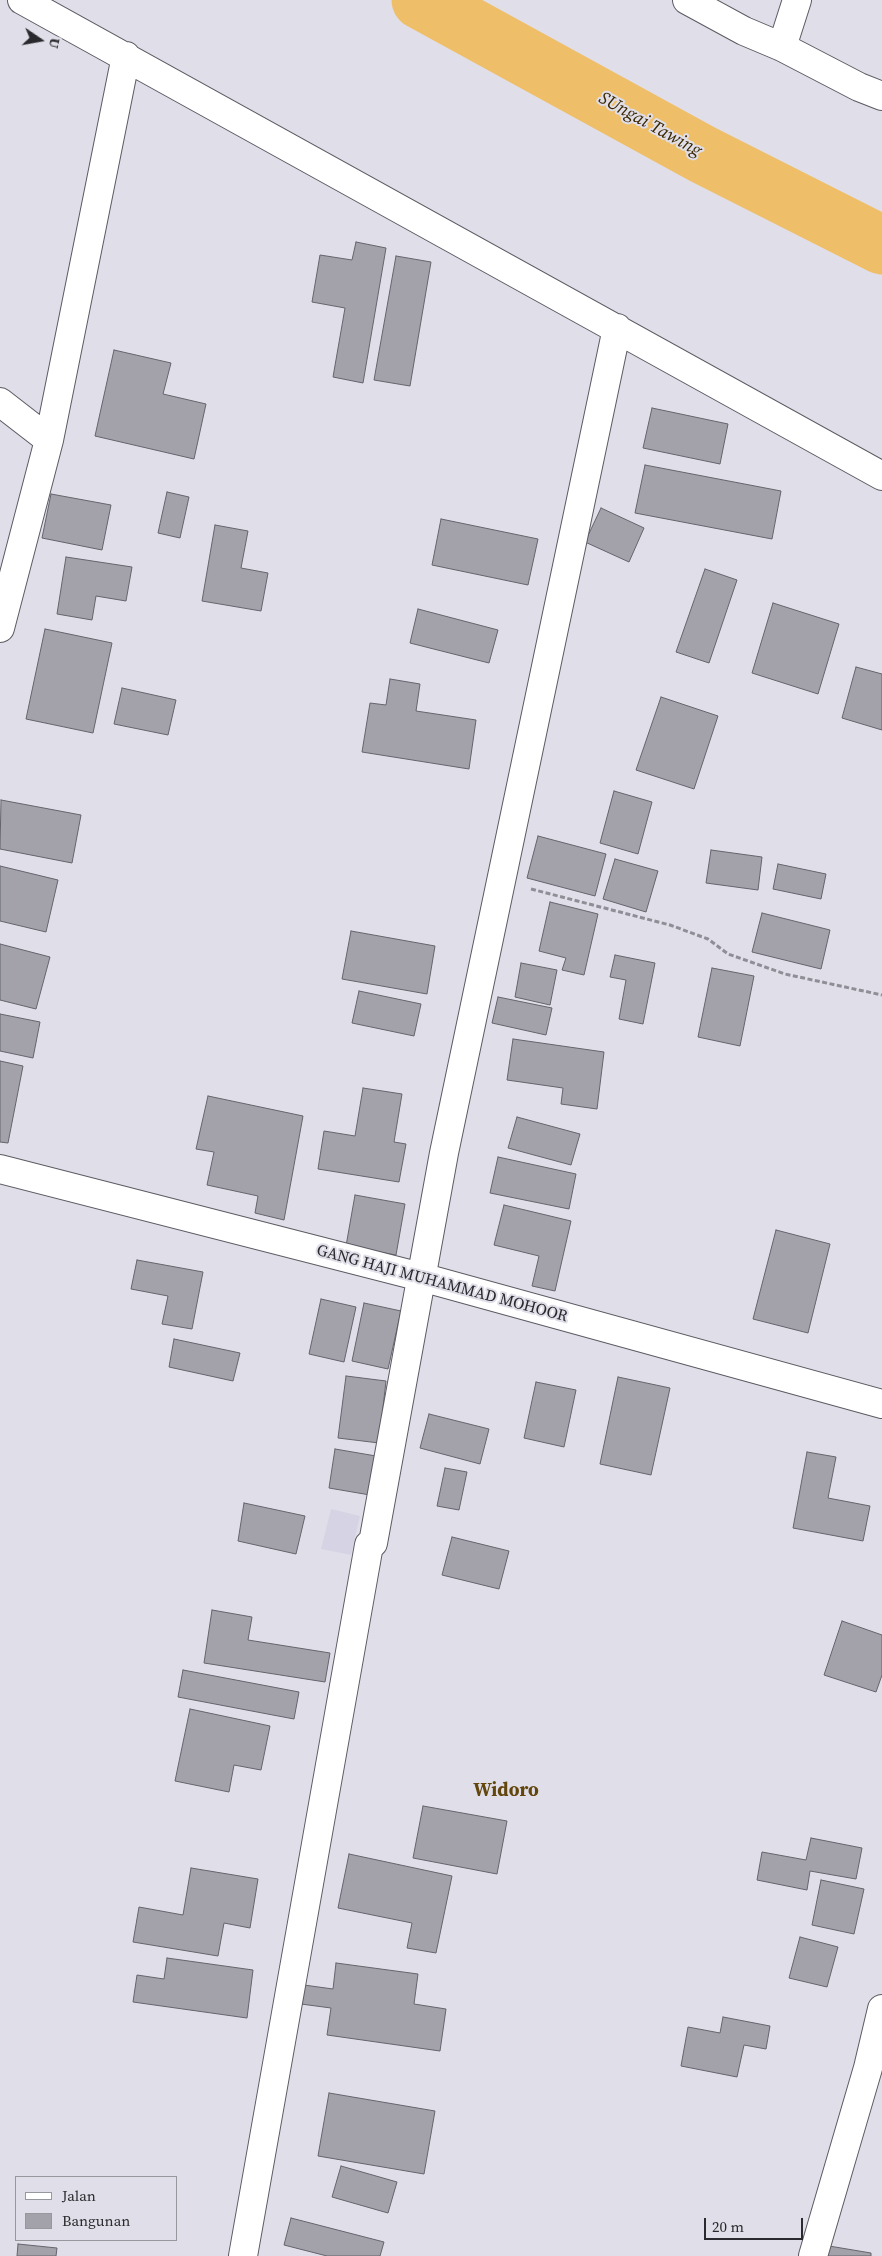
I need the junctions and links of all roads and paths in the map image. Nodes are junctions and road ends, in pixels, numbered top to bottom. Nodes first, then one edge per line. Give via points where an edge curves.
1 (22, 0) edge
2 (687, 0) edge
3 (797, 0) edge
4 (782, 47) junction
5 (126, 56) junction
6 (882, 96) edge
7 (617, 328) junction
8 (0, 402) edge
9 (49, 440) junction
10 (882, 476) edge
11 (0, 628) edge
12 (501, 881) junction
13 (882, 995) edge
14 (0, 1169) edge
15 (421, 1277) junction
16 (882, 1404) edge
17 (882, 2009) edge
18 (243, 2256) edge
19 (813, 2256) edge

1 - 5 street
2 - 4 street via 744,31
3 - 4 street
4 - 6 street
5 - 7 street
5 - 9 street
7 - 10 street
7 - 12 street
8 - 9 street
9 - 11 street
12 - 13 path via 670,925 708,939 728,954 785,974
12 - 15 street
14 - 15 street, GANG HAJI MUHAMMAD MOHOOR
15 - 16 street, GANG HAJI MUHAMMAD MOHOOR
15 - 18 street via 373,1543 369,1545
17 - 19 street

